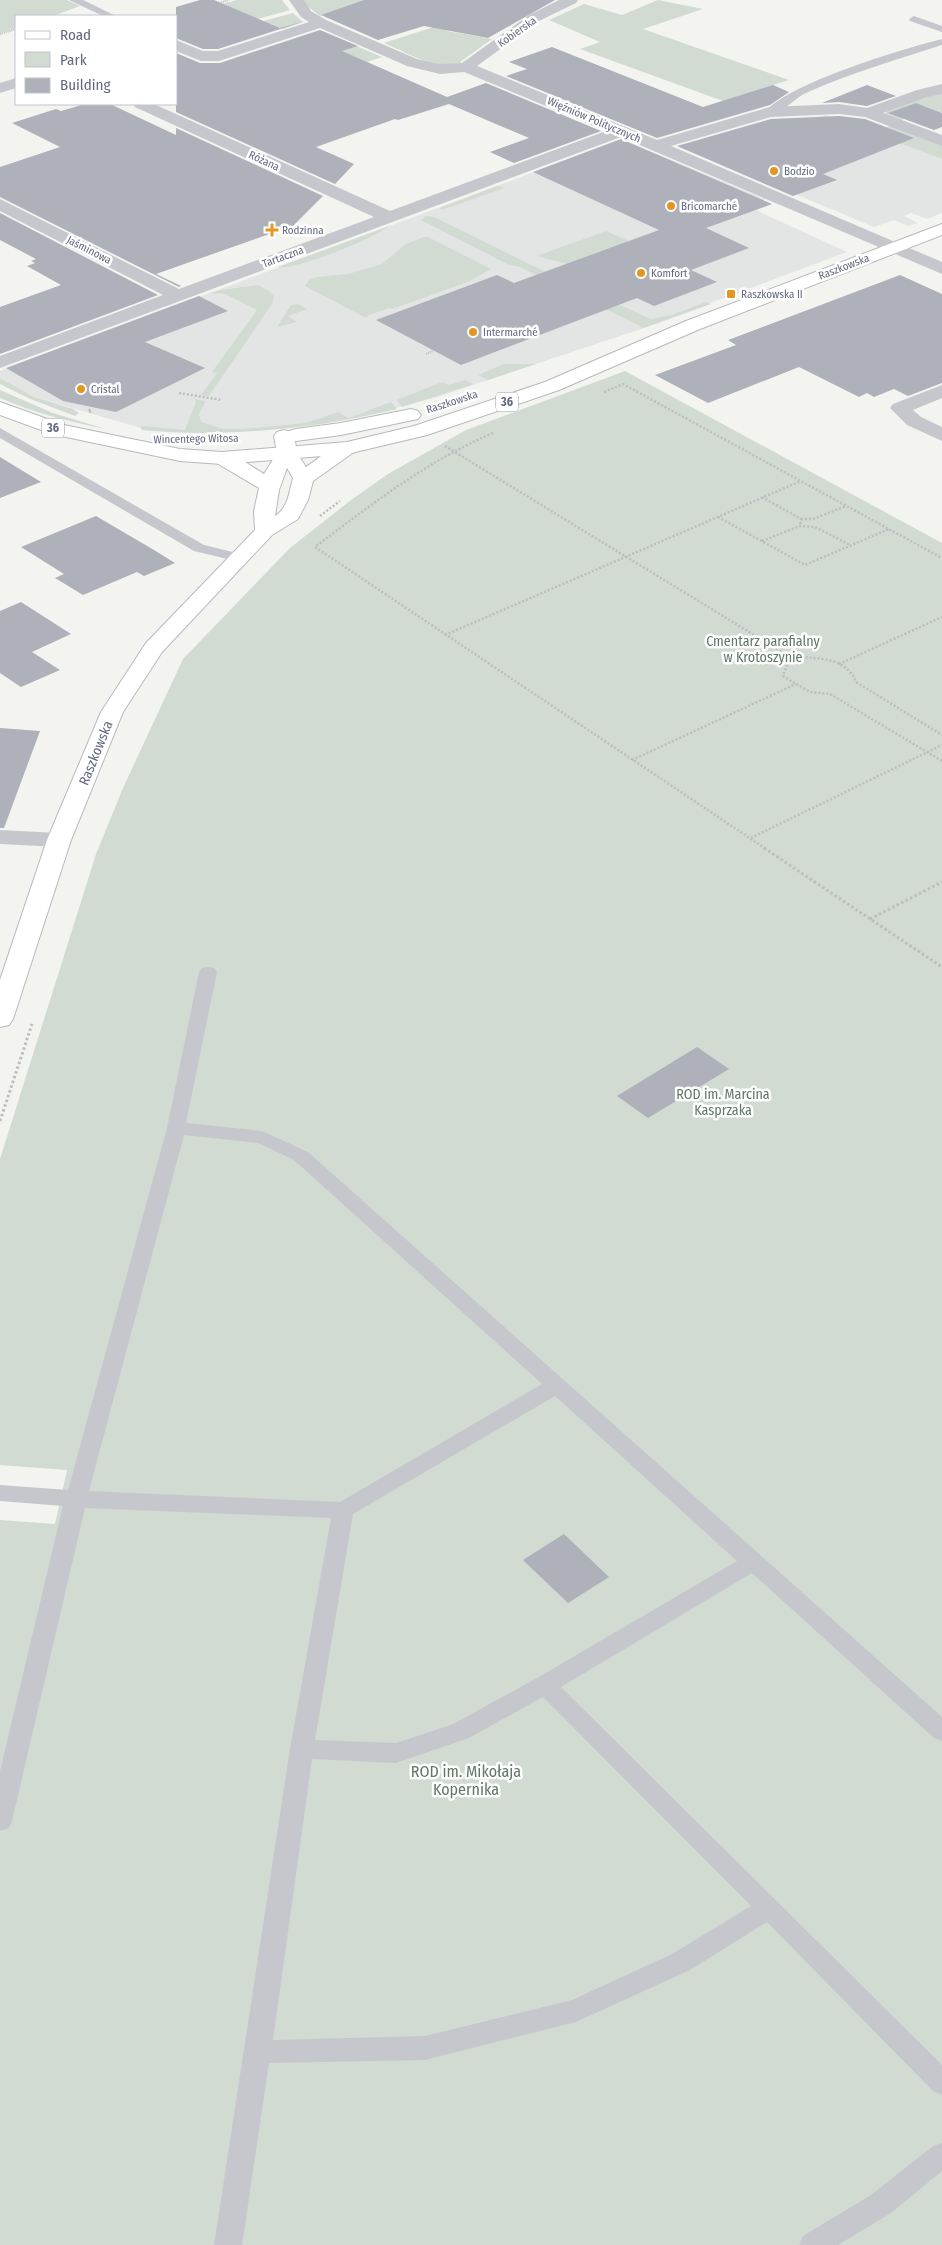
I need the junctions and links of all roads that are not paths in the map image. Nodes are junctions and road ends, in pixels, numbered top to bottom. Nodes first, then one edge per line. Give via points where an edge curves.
1 (74, 0) edge
2 (296, 0) edge
3 (571, 0) edge
4 (109, 15) edge
5 (914, 19) dead end
6 (320, 23) junction
7 (942, 29) edge
8 (942, 33) edge
9 (942, 42) edge
10 (178, 46) edge
11 (872, 64) junction
12 (466, 67) junction
13 (15, 83) edge
14 (0, 88) edge
15 (942, 89) edge
16 (142, 105) edge
17 (770, 112) junction
18 (868, 113) junction
19 (622, 131) junction
20 (942, 142) edge
21 (655, 146) junction
22 (0, 204) edge
23 (388, 217) junction
24 (942, 229) edge
25 (894, 248) junction
26 (942, 269) edge
27 (178, 296) junction
28 (662, 338) junction
29 (0, 362) edge
30 (942, 391) edge
31 (0, 408) edge
32 (0, 432) edge
33 (942, 435) edge
34 (225, 445) junction
35 (286, 445) junction
36 (347, 448) junction
37 (303, 478) junction
38 (269, 484) junction
39 (265, 531) junction
40 (240, 558) junction
41 (0, 837) edge
42 (60, 840) junction
43 (208, 972) dead end
44 (0, 1019) edge
45 (176, 1128) junction
46 (557, 1385) junction
47 (0, 1493) edge
48 (76, 1499) junction
49 (343, 1510) junction
50 (754, 1562) junction
51 (545, 1685) junction
52 (942, 1731) edge
53 (302, 1749) junction
54 (0, 1821) edge
55 (769, 1908) junction
56 (258, 2052) junction
57 (942, 2083) edge
58 (942, 2155) edge
59 (228, 2245) edge
60 (813, 2245) edge

1 - 4 lane
2 - 6 street, Więźniów Politycznych via 306,14
3 - 12 street, Kobierska via 534,18
5 - 7 lane
6 - 10 street via 218,56 201,56
6 - 12 street, Więźniów Politycznych via 428,68
8 - 11 lane via 889,52
9 - 11 lane
11 - 17 lane via 800,91
12 - 19 street, Więźniów Politycznych
13 - 14 street
15 - 18 street
16 - 23 street, Różana
17 - 18 street via 839,109
17 - 21 street
18 - 20 street
19 - 21 street, Więźniów Politycznych
19 - 23 street, Tartaczna
21 - 25 street, Więźniów Politycznych
22 - 27 street, Jaśminowa
23 - 27 street, Tartaczna
24 - 25 main road, Raszkowska / 36
25 - 26 street, Więźniów Politycznych
25 - 28 main road, Raszkowska / 36
27 - 29 street, Tartaczna
28 - 35 main road, Raszkowska / 36 via 404,418 341,429
28 - 36 main road, Raszkowska / 36 via 552,386 486,410 420,431
30 - 33 street via 900,408 914,421
31 - 34 main road, Wincentego Witosa / 36 via 59,430 180,455
32 - 40 lane via 199,548
34 - 35 main road, Wincentego Witosa / 36
34 - 38 main road
35 - 36 main road, Raszkowska / 36
35 - 37 main road
35 - 38 main road
36 - 37 main road
37 - 39 main road, Raszkowska via 291,515
38 - 39 main road
39 - 40 main road, Raszkowska
40 - 42 main road, Raszkowska via 154,648 112,712
41 - 42 street
42 - 44 main road, Raszkowska
43 - 45 lane
45 - 46 lane via 262,1137 301,1156
45 - 48 lane
46 - 49 lane
46 - 50 lane
47 - 48 lane
48 - 49 lane
48 - 54 lane
49 - 53 lane
50 - 51 lane
50 - 52 lane
51 - 53 lane via 461,1731 396,1753
51 - 55 lane
53 - 56 lane
55 - 56 lane via 681,1962 576,2011 425,2048
55 - 57 lane
56 - 59 lane
58 - 60 lane via 881,2204

